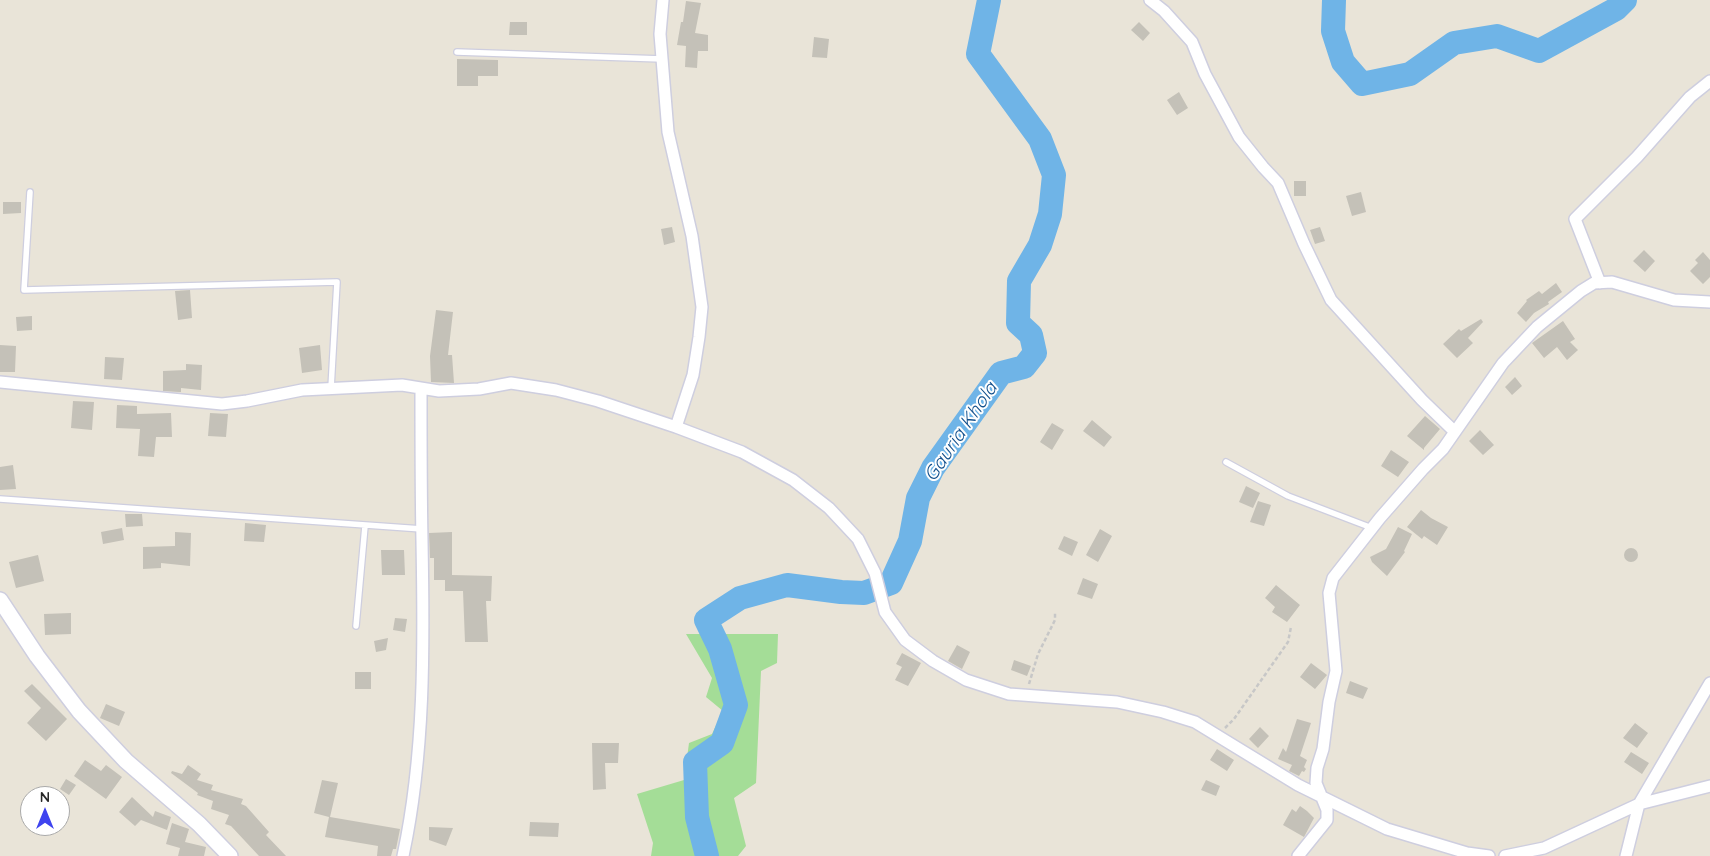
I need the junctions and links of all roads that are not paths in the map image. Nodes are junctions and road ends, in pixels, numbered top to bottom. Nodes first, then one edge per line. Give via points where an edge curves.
1 (663, 0) edge
2 (1150, 0) edge
3 (456, 52) dead end
4 (662, 59) junction
5 (1710, 81) edge
6 (30, 192) dead end
7 (1600, 283) junction
8 (1710, 302) edge
9 (0, 382) edge
10 (331, 388) junction
11 (421, 389) junction
12 (676, 427) junction
13 (1455, 432) junction
14 (1226, 462) dead end
15 (0, 499) edge
16 (365, 526) junction
17 (1372, 528) junction
18 (422, 529) junction
19 (0, 600) edge
20 (356, 626) dead end
21 (1710, 683) edge
22 (1710, 786) edge
23 (1324, 798) junction
24 (1639, 804) junction
25 (230, 856) edge
26 (403, 856) edge
27 (1298, 856) edge
28 (1489, 856) edge
29 (1505, 856) edge
30 (1626, 856) edge

1 - 4 street
2 - 13 street via 1192,42 1205,74 1239,136 1278,183 1331,300
3 - 4 lane
4 - 12 street via 668,132 692,236 702,307 693,375
5 - 7 street via 1690,97 1637,157 1575,219
6 - 10 lane via 24,290 337,282
7 - 8 street via 1619,284 1674,300
7 - 13 street via 1581,291 1537,327 1503,363
9 - 10 street via 222,404
10 - 11 street via 402,385
11 - 12 street via 463,390 511,383 598,401
11 - 18 street
12 - 23 street via 742,452 793,480 829,508 858,539 875,573 885,612 904,640 966,680 1009,694 1117,702 1195,722
13 - 17 street
14 - 17 lane via 1288,496
15 - 16 lane
16 - 18 lane
16 - 20 lane
17 - 23 street via 1333,578 1329,593 1336,671 1317,768 1316,783
18 - 26 street via 422,690 416,769
19 - 25 street via 36,656 79,712 126,761 199,824
21 - 24 street
22 - 24 street
23 - 27 street via 1328,820
23 - 28 street via 1387,829 1467,853
24 - 29 street via 1544,848
24 - 30 street

